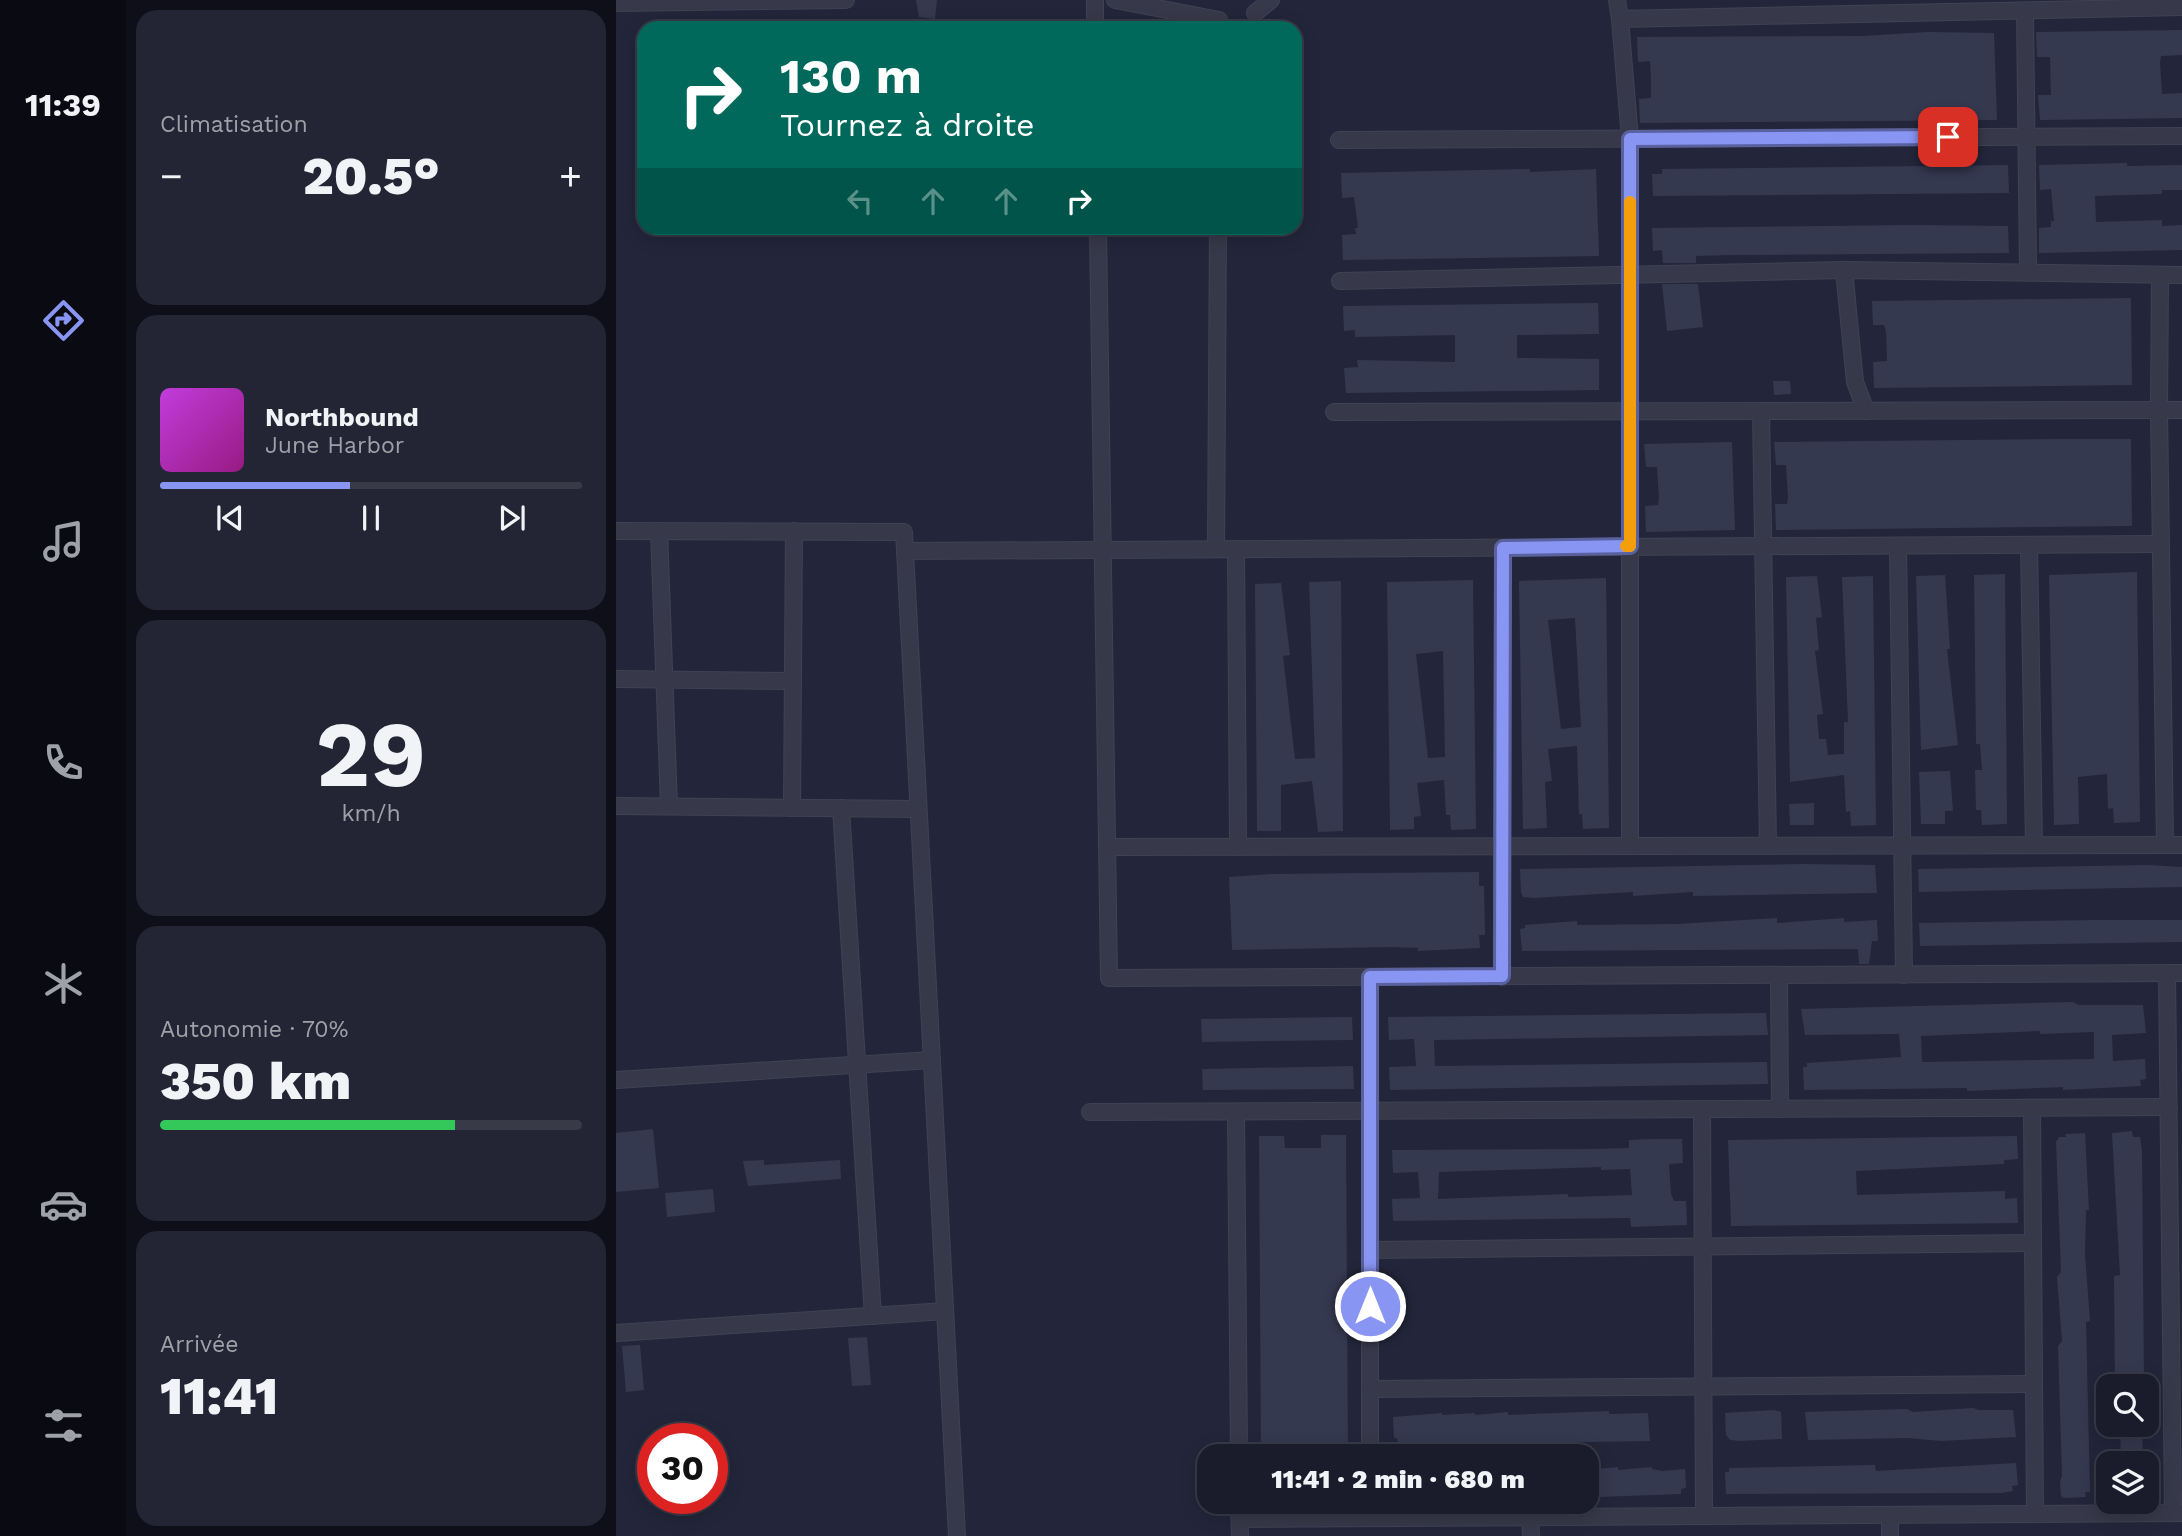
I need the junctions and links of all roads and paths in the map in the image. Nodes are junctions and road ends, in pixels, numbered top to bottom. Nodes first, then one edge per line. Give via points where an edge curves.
1 (846, 0) edge
2 (1095, 0) edge
3 (1115, 0) edge
4 (1271, 0) edge
5 (1617, 0) edge
6 (641, 1) edge
7 (773, 1) edge
8 (616, 3) edge
9 (2182, 7) edge
10 (1757, 8) edge
11 (2025, 10) junction
12 (1255, 13) dead end
13 (1620, 19) junction
14 (1095, 21) edge
15 (1219, 21) edge
16 (2182, 136) edge
17 (2027, 137) junction
18 (1630, 139) junction
19 (1339, 140) dead end
20 (1098, 235) edge
21 (1218, 235) edge
22 (1844, 270) junction
23 (2028, 271) junction
24 (1631, 274) junction
25 (2160, 275) junction
26 (2182, 275) edge
27 (1340, 281) dead end
28 (2159, 410) junction
29 (2182, 410) edge
30 (1761, 411) junction
31 (1866, 411) junction
32 (1334, 412) dead end
33 (1632, 412) junction
34 (616, 531) edge
35 (659, 531) junction
36 (794, 531) junction
37 (2161, 544) junction
38 (2029, 545) junction
39 (1630, 546) junction
40 (1898, 546) junction
41 (1762, 547) junction
42 (1503, 548) junction
43 (1216, 549) junction
44 (1236, 549) junction
45 (1103, 550) junction
46 (905, 551) junction
47 (616, 679) edge
48 (664, 680) junction
49 (793, 681) junction
50 (616, 806) edge
51 (669, 806) junction
52 (792, 808) junction
53 (841, 808) junction
54 (918, 809) junction
55 (1902, 845) junction
56 (2034, 845) junction
57 (2165, 845) junction
58 (2182, 845) edge
59 (1502, 846) junction
60 (1630, 846) junction
61 (1768, 846) junction
62 (1107, 847) junction
63 (1238, 847) junction
64 (2175, 973) edge
65 (1779, 975) junction
66 (1904, 975) junction
67 (1502, 976) junction
68 (1370, 977) junction
69 (932, 1060) junction
70 (857, 1065) junction
71 (616, 1080) edge
72 (2169, 1107) junction
73 (2032, 1108) junction
74 (1702, 1109) junction
75 (1780, 1109) junction
76 (1370, 1111) junction
77 (1090, 1112) dead end
78 (1236, 1113) junction
79 (2033, 1243) junction
80 (1702, 1246) junction
81 (1370, 1250) junction
82 (2176, 1258) edge
83 (945, 1311) junction
84 (873, 1316) junction
85 (616, 1333) edge
86 (2034, 1384) junction
87 (1702, 1387) junction
88 (1370, 1389) junction
89 (1239, 1444) edge
90 (1370, 1444) edge
91 (2178, 1513) edge
92 (1369, 1514) edge
93 (2035, 1514) junction
94 (1890, 1515) junction
95 (1704, 1516) junction
96 (1530, 1517) junction
97 (1369, 1519) junction
98 (1240, 1528) edge
99 (957, 1536) edge
100 (1531, 1536) edge
101 (1890, 1536) edge

1 - 7 street
2 - 14 street
3 - 15 street
4 - 12 street
5 - 13 street
6 - 7 street
6 - 8 street
9 - 11 street
10 - 11 street
10 - 13 street
11 - 17 street
13 - 18 street
16 - 17 street
17 - 18 street
17 - 23 street
18 - 19 street
18 - 24 street
20 - 45 street
21 - 43 street
22 - 23 street
22 - 24 street
22 - 31 street via 1855,382
23 - 25 street
24 - 27 street
24 - 33 street
25 - 26 street
25 - 28 street
28 - 29 street
28 - 31 street
28 - 37 street
30 - 31 street
30 - 33 street
30 - 41 street
32 - 33 street
33 - 39 street
34 - 35 street
35 - 36 street
35 - 48 street
36 - 46 street via 904,532
36 - 49 street
37 - 38 street
37 - 57 street
38 - 40 street
38 - 56 street
39 - 41 street
39 - 42 street
39 - 60 street
40 - 41 street
40 - 55 street
41 - 61 street
42 - 44 street
42 - 59 street
43 - 44 street
43 - 45 street
44 - 63 street
45 - 46 street
45 - 62 street
46 - 54 street
47 - 48 street
48 - 49 street
48 - 51 street
49 - 52 street
50 - 51 street
51 - 52 street
52 - 53 street
53 - 54 street
53 - 70 street
54 - 69 street
55 - 56 street
55 - 61 street
55 - 66 street
56 - 57 street
57 - 58 street
59 - 60 street
59 - 63 street
59 - 67 street
60 - 61 street
62 - 63 street
62 - 68 street via 1109,978
64 - 66 street
64 - 72 street
65 - 66 street
65 - 67 street
65 - 75 street
67 - 68 street
68 - 76 street
69 - 70 street
69 - 83 street
70 - 71 street
70 - 84 street
72 - 73 street
72 - 82 street
73 - 75 street
73 - 79 street
74 - 75 street
74 - 76 street
74 - 80 street
76 - 78 street
76 - 81 street
77 - 78 street
78 - 89 street
79 - 80 street
79 - 86 street
80 - 81 street
80 - 87 street
81 - 88 street
82 - 91 street
83 - 84 street
83 - 99 street
84 - 85 street
86 - 87 street
86 - 93 street
87 - 88 street
87 - 95 street
88 - 90 street
91 - 93 street
92 - 97 street
93 - 94 street
94 - 95 street
94 - 101 street
95 - 96 street
96 - 97 street
96 - 100 street
97 - 98 street

